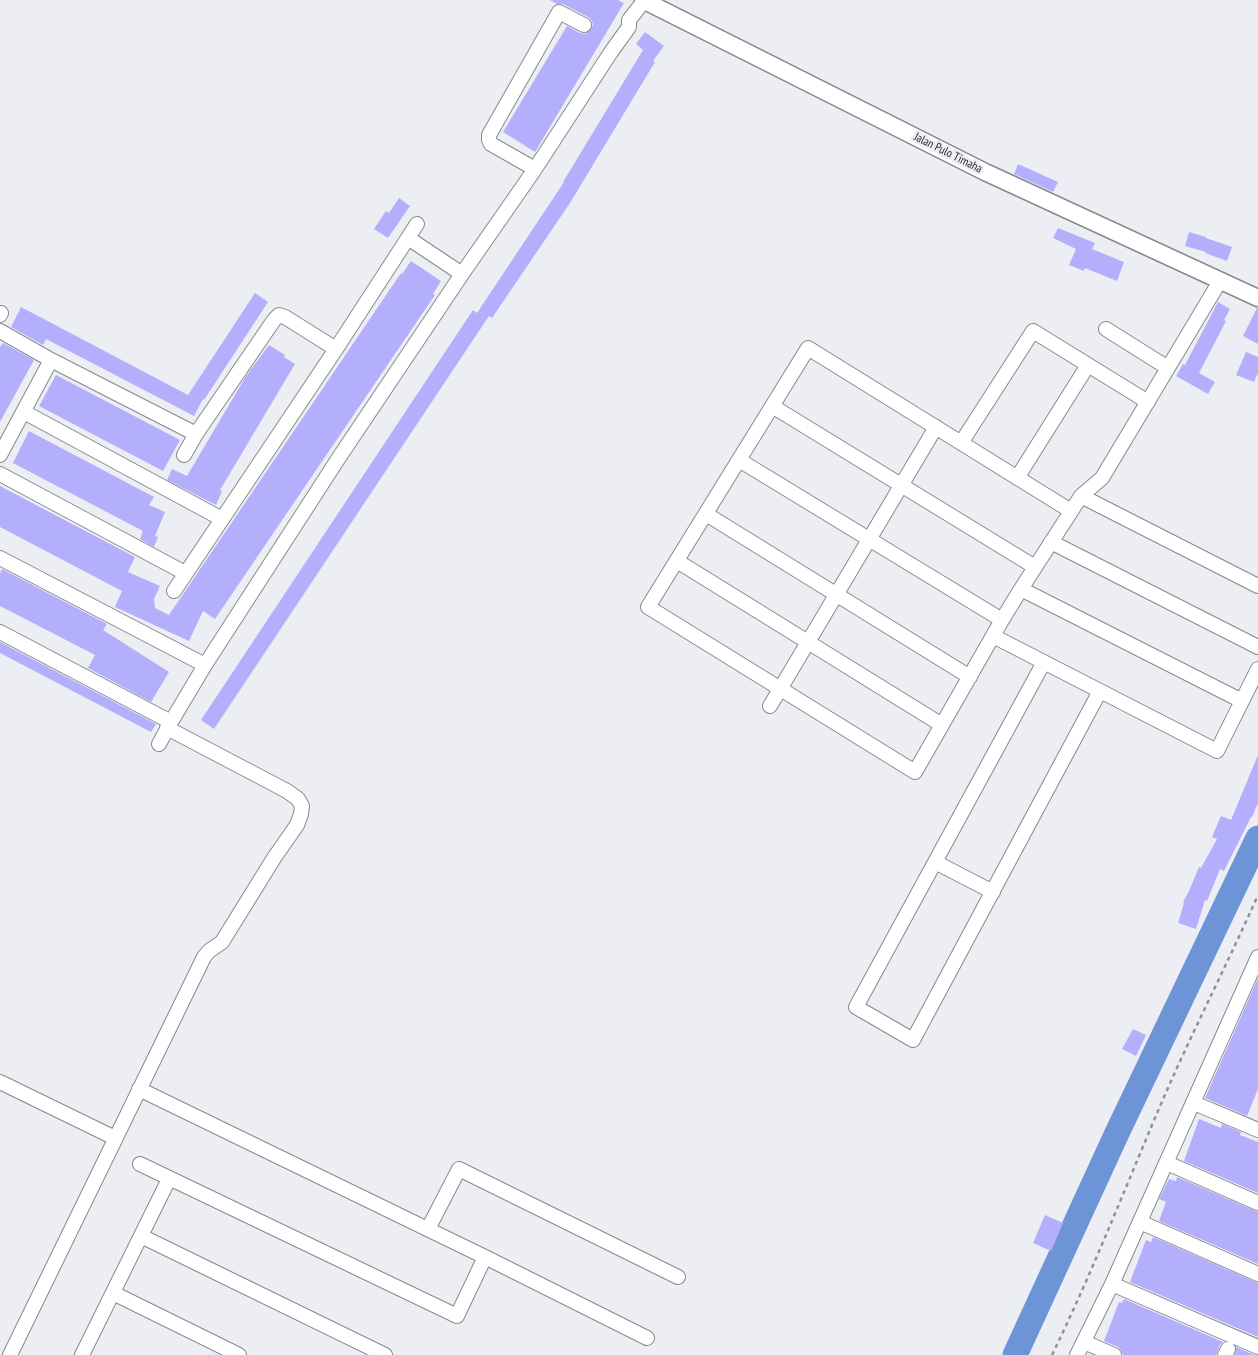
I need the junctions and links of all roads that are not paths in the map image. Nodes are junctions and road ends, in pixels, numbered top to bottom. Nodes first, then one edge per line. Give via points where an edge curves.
1 (646, 2) edge
2 (584, 25) dead end
3 (535, 169) junction
4 (417, 224) dead end
5 (408, 238) junction
6 (462, 274) junction
7 (1220, 281) junction
8 (1258, 298) edge
9 (1106, 329) dead end
10 (0, 330) edge
11 (336, 349) junction
12 (51, 360) junction
13 (1088, 365) junction
14 (1168, 368) junction
15 (1148, 402) junction
16 (772, 406) junction
17 (24, 412) junction
18 (936, 428) junction
19 (196, 434) junction
20 (961, 443) junction
21 (0, 455) edge
22 (184, 455) dead end
23 (739, 460) junction
24 (0, 474) edge
25 (1017, 478) junction
26 (902, 485) junction
27 (1081, 496) junction
28 (1071, 511) junction
29 (706, 514) junction
30 (222, 519) junction
31 (869, 539) junction
32 (1051, 542) junction
33 (0, 558) edge
34 (677, 561) junction
35 (1035, 567) junction
36 (185, 573) junction
37 (1258, 586) edge
38 (1022, 589) junction
39 (174, 591) dead end
40 (836, 594) junction
41 (1002, 620) junction
42 (0, 632) edge
43 (992, 636) junction
44 (808, 642) junction
45 (1258, 647) edge
46 (1044, 662) junction
47 (205, 665) junction
48 (1258, 669) edge
49 (970, 677) junction
50 (780, 689) junction
51 (1100, 691) junction
52 (1242, 701) junction
53 (770, 706) dead end
54 (169, 725) junction
55 (942, 725) junction
56 (159, 744) dead end
57 (935, 862) junction
58 (992, 892) junction
59 (1258, 957) edge
60 (1254, 977) edge
61 (0, 1082) edge
62 (139, 1089) junction
63 (1194, 1103) junction
64 (1258, 1129) edge
65 (116, 1138) junction
66 (1167, 1163) junction
67 (140, 1164) dead end
68 (169, 1178) junction
69 (1258, 1203) edge
70 (1140, 1222) junction
71 (428, 1229) junction
72 (140, 1236) junction
73 (485, 1257) junction
74 (1258, 1274) edge
75 (678, 1276) dead end
76 (1112, 1284) junction
77 (112, 1293) junction
78 (647, 1338) dead end
79 (1084, 1342) junction
80 (1230, 1345) edge
81 (1258, 1347) edge
82 (86, 1354) edge
83 (10, 1355) edge
84 (240, 1355) edge
85 (385, 1355) edge
86 (1077, 1355) edge
87 (1114, 1355) edge

1 - 3 street via 629,20 629,26
1 - 7 street, Jalan Pulo Timaha via 985,172
2 - 3 street via 559,12 489,135 491,144
3 - 6 street
4 - 5 street
5 - 6 street
5 - 11 street
6 - 47 street
7 - 8 street, Jalan Pulo Timaha
7 - 14 street
9 - 14 street
10 - 12 street
11 - 19 street via 279,315
11 - 30 street
12 - 17 street
12 - 19 street
13 - 15 street
13 - 20 street via 1032,331
13 - 25 street
14 - 15 street
15 - 27 street via 1102,478
16 - 18 street via 808,348
16 - 23 street
16 - 26 street
17 - 21 street
17 - 30 street
18 - 20 street
18 - 26 street
19 - 22 street
20 - 25 street
23 - 29 street
23 - 31 street
24 - 36 street
25 - 28 street
26 - 31 street
26 - 35 street
27 - 28 street
27 - 37 street
28 - 32 street
29 - 34 street
29 - 40 street
30 - 36 street
31 - 40 street
31 - 41 street
32 - 35 street
32 - 45 street
33 - 47 street
34 - 44 street
34 - 50 street via 648,607
35 - 38 street
36 - 39 street
38 - 41 street
38 - 52 street
40 - 44 street
40 - 49 street
41 - 43 street
42 - 54 street
43 - 46 street
43 - 49 street
44 - 50 street
44 - 55 street
46 - 51 street
46 - 57 street
47 - 54 street
48 - 52 street
49 - 55 street
50 - 53 street
50 - 55 street via 915,772
51 - 52 street via 1217,751
51 - 58 street
54 - 56 street
54 - 62 street via 287,791 298,799 302,814 222,942 204,958
57 - 58 street
57 - 58 street via 856,1007 913,1040
59 - 60 street
60 - 63 street
61 - 65 street
62 - 65 street
62 - 71 street
63 - 64 street
63 - 66 street
65 - 83 street
66 - 69 street
66 - 70 street
67 - 68 street
68 - 72 street
68 - 73 street via 456,1316
70 - 74 street
70 - 76 street
71 - 73 street
71 - 75 street via 458,1169
72 - 77 street
72 - 85 street
73 - 78 street
76 - 79 street
76 - 80 street
77 - 82 street
77 - 84 street
79 - 86 street
79 - 87 street
80 - 81 street

